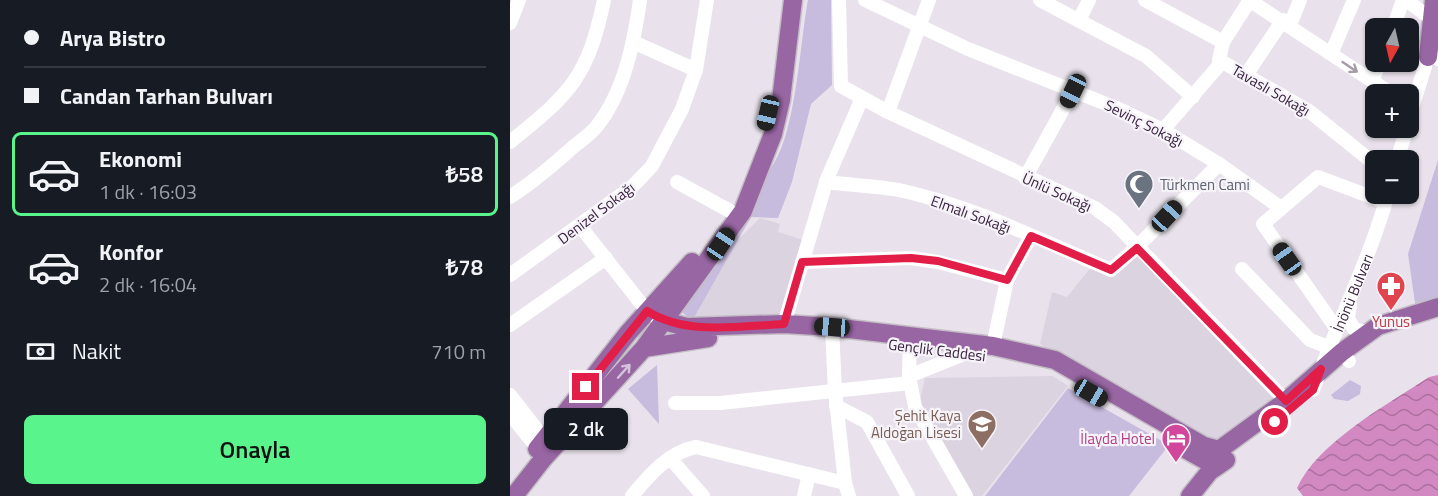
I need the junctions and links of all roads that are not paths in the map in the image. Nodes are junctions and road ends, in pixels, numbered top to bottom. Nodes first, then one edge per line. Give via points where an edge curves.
1 (519, 0) edge
2 (604, 0) edge
3 (640, 0) edge
4 (707, 0) edge
5 (782, 0) edge
6 (793, 0) edge
7 (839, 0) edge
8 (865, 0) edge
9 (928, 0) edge
10 (1040, 0) edge
11 (1089, 0) edge
12 (1145, 0) edge
13 (1250, 0) edge
14 (1300, 0) edge
15 (1354, 0) edge
16 (1404, 0) edge
17 (1434, 0) edge
18 (1397, 18) edge
19 (1079, 20) junction
20 (1433, 20) junction
21 (510, 23) edge
22 (1286, 23) junction
23 (919, 26) junction
24 (633, 42) junction
25 (1223, 42) junction
26 (1435, 53) edge
27 (1331, 54) junction
28 (1222, 62) junction
29 (696, 70) junction
30 (1376, 72) edge
31 (1246, 75) junction
32 (1372, 81) junction
33 (1377, 84) edge
34 (1419, 90) edge
35 (1073, 91) junction
36 (1192, 97) junction
37 (862, 98) junction
38 (888, 112) junction
39 (1163, 130) junction
40 (510, 142) edge
41 (1365, 156) edge
42 (1219, 164) junction
43 (1025, 178) junction
44 (677, 182) dead end
45 (826, 182) junction
46 (1365, 191) edge
47 (510, 197) edge
48 (1385, 204) edge
49 (1281, 208) junction
50 (730, 211) junction
51 (580, 226) junction
52 (1031, 236) junction
53 (1137, 248) junction
54 (606, 258) junction
55 (802, 262) junction
56 (1242, 269) dead end
57 (510, 275) edge
58 (1007, 280) junction
59 (1351, 300) junction
60 (1438, 307) edge
61 (1438, 314) edge
62 (655, 316) junction
63 (784, 324) junction
64 (510, 325) edge
65 (1378, 326) junction
66 (1336, 328) junction
67 (833, 332) junction
68 (628, 333) junction
69 (910, 341) junction
70 (993, 346) junction
71 (644, 348) junction
72 (1340, 353) junction
73 (964, 354) junction
74 (1321, 369) junction
75 (910, 380) junction
76 (834, 390) junction
77 (1313, 390) junction
78 (510, 395) edge
79 (1286, 401) junction
80 (675, 403) dead end
81 (836, 405) junction
82 (510, 414) edge
83 (541, 445) junction
84 (670, 458) junction
85 (1214, 459) junction
86 (809, 474) junction
87 (847, 489) edge
88 (518, 492) edge
89 (632, 496) edge
90 (703, 496) edge
91 (804, 496) edge
92 (908, 496) edge
93 (966, 496) edge
94 (1190, 496) edge

1 - 21 street
2 - 40 street via 582,72 547,112
3 - 24 street
4 - 29 street, Denizel Sokağı
5 - 50 main road via 765,129
6 - 62 main road via 781,100 752,191 721,244
7 - 37 street, Ünlü Sokağı via 841,86
8 - 23 street, Sevinç Sokağı
9 - 23 street
10 - 19 street
11 - 19 street
12 - 25 street
13 - 22 street
13 - 25 street
14 - 22 street
15 - 27 street
16 - 18 street
16 - 20 street
17 - 20 main road
19 - 36 street via 1146,56
20 - 26 main road
22 - 27 street
22 - 31 street
23 - 35 street, Sevinç Sokağı
23 - 38 street
24 - 29 street
24 - 47 street via 614,99 596,127 552,168
25 - 28 street, Tavaslı Sokağı via 1219,60
26 - 34 street
27 -> 32 street
28 - 31 street, Tavaslı Sokağı
28 - 36 street
29 - 51 street, Denizel Sokağı via 682,109 652,166 632,187
30 - 32 street
31 - 41 street, Tavaslı Sokağı via 1309,111
32 - 33 street
35 - 39 street, Sevinç Sokağı
35 - 43 street
36 - 39 street
37 - 38 street, Ünlü Sokağı
37 - 45 street
38 - 43 street, Ünlü Sokağı
39 - 42 street, Sevinç Sokağı
42 - 49 street, Sevinç Sokağı
42 - 53 street
43 - 53 street, Ünlü Sokağı via 1095,208
44 - 50 street
45 - 52 street, Elmalı Sokağı via 920,196
45 - 55 street
46 - 49 street via 1318,177
48 - 59 street, İnönü Bulvarı
49 - 66 street via 1263,224
50 - 62 main road
51 - 54 street
51 - 57 street, Denizel Sokağı
52 - 53 street, Elmalı Sokağı via 1111,270
52 - 58 street
53 - 79 street, Ünlü Sokağı
54 - 62 street
54 - 64 street
55 - 58 street via 911,258 938,261
55 - 63 street
56 - 72 street via 1310,340
58 - 70 street
59 - 65 street via 1348,318 1354,329 1364,332
59 - 66 street, İnönü Bulvarı
60 - 65 main road
61 - 72 main road
62 - 63 main road, Gençlik Caddesi via 687,327
62 - 68 main road
62 - 71 main road
63 - 67 main road, Gençlik Caddesi
65 - 72 main road
66 - 72 street, İnönü Bulvarı
67 - 69 main road, Gençlik Caddesi
67 - 71 main road, Gençlik Caddesi via 686,339
67 - 76 street
68 - 71 street
68 - 83 main road
69 - 70 main road, Gençlik Caddesi
69 - 73 main road, Gençlik Caddesi
69 - 75 street
70 - 85 main road, Gençlik Caddesi via 1054,360
88 -> 71 main road
72 - 74 main road
72 - 77 main road
73 - 75 street
73 - 85 main road, Gençlik Caddesi via 1052,370
74 - 77 street
74 - 79 main road
75 - 76 street
75 - 93 street via 915,407
76 - 80 street via 720,404
76 - 81 street
77 - 85 main road
78 - 83 street
79 - 85 main road
81 - 87 street
81 - 92 street via 867,422
82 - 83 street
83 - 88 main road
84 - 86 street via 679,450 696,447
84 - 89 street
84 - 90 street
85 - 94 main road
86 - 87 street
86 - 91 street

